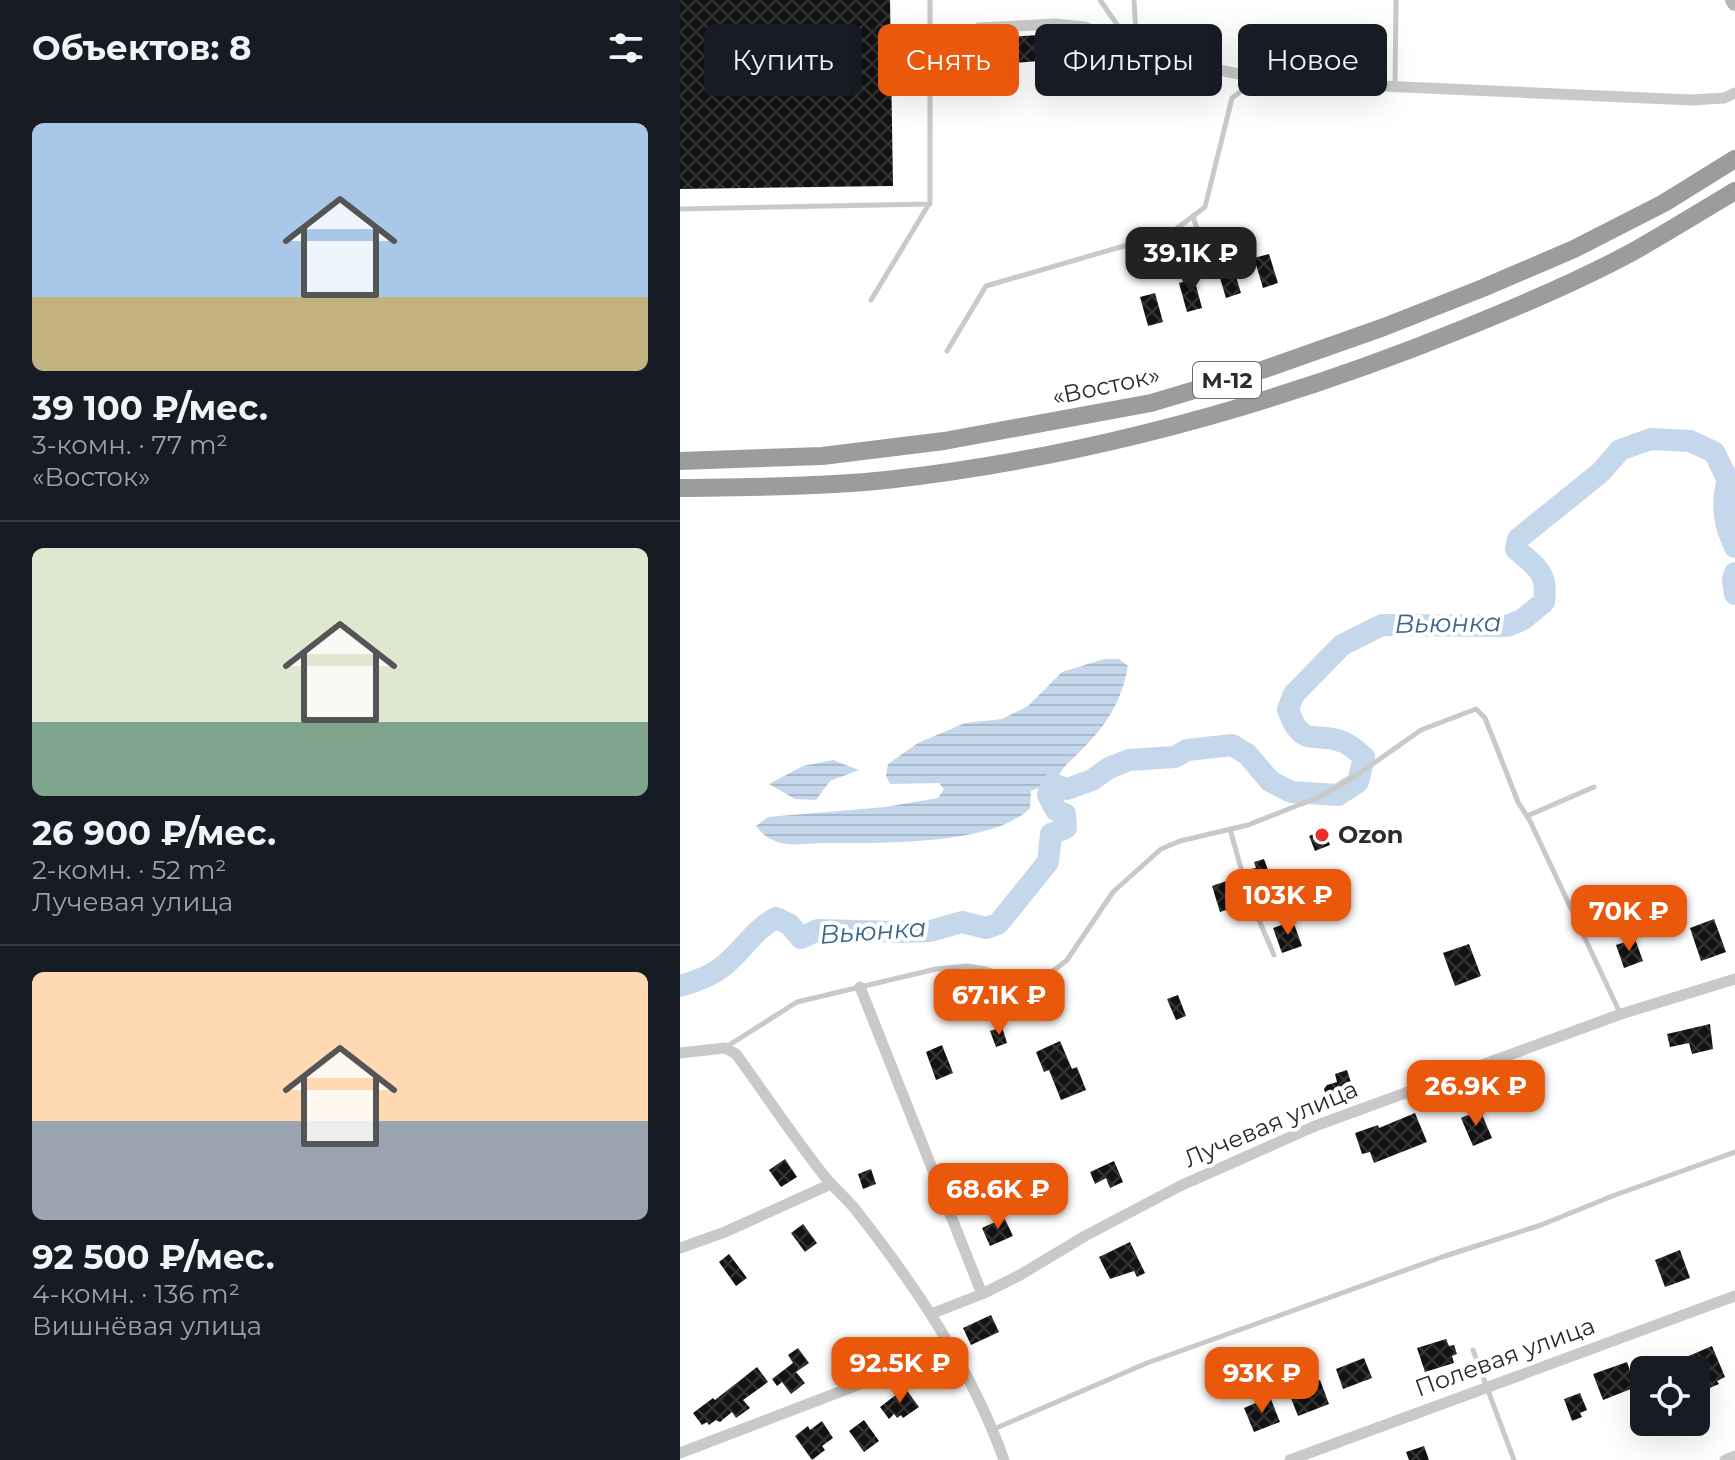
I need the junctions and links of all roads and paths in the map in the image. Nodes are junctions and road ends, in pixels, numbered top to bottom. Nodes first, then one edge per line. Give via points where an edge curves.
1 (930, 0) edge
2 (1134, 0) edge
3 (1396, 0) edge
4 (1100, 1) edge
5 (931, 24) edge
6 (1118, 24) edge
7 (1136, 24) edge
8 (1387, 86) edge
9 (1395, 87) junction
10 (1238, 93) edge
11 (1735, 93) edge
12 (931, 96) edge
13 (1735, 159) edge
14 (1735, 191) edge
15 (930, 204) junction
16 (680, 209) edge
17 (1193, 216) junction
18 (1205, 255) dead end
19 (871, 300) dead end
20 (947, 351) dead end
21 (680, 461) edge
22 (680, 488) edge
23 (1594, 787) dead end
24 (1527, 816) junction
25 (1230, 829) junction
26 (1274, 955) dead end
27 (1735, 979) edge
28 (860, 987) junction
29 (1621, 1014) junction
30 (725, 1048) junction
31 (680, 1053) edge
32 (1735, 1152) edge
33 (831, 1184) junction
34 (680, 1248) edge
35 (982, 1294) junction
36 (1735, 1296) edge
37 (931, 1314) junction
38 (949, 1344) junction
39 (1473, 1350) dead end
40 (1485, 1388) junction
41 (993, 1430) junction
42 (680, 1453) edge
43 (1735, 1456) edge
44 (1004, 1460) edge
45 (1290, 1460) edge
46 (1514, 1460) edge
47 (1725, 1460) edge

1 - 5 lane
2 - 7 lane
3 - 9 lane
4 - 6 lane
8 - 9 street
9 - 11 street via 1691,100
10 - 17 lane via 1232,98 1205,207
12 - 15 lane
13 - 21 highway, «Восток» / М-12 via 1651,210 1483,288 1265,369 1151,403 944,441 822,456
14 - 22 highway, М-12 via 1634,251 1508,310 1374,365 1241,407 1103,442 950,471 822,486
15 - 16 lane
15 - 19 lane
17 - 18 lane
17 - 20 lane via 1172,232 986,286
23 - 24 lane
24 - 25 lane via 1485,718 1476,709 1421,730 1319,797
24 - 29 lane
25 - 26 lane via 1249,897
25 - 28 lane via 1161,849 1113,892 1067,960 1040,981 1025,983 967,966
27 - 29 street, Лучевая улица
28 - 30 lane via 797,1002
28 - 35 street
29 - 35 street, Лучевая улица via 1315,1126 1180,1186
30 - 31 street
30 - 33 street via 736,1054
32 - 41 lane via 1147,1363
33 - 34 street
33 - 37 street via 861,1216
35 - 37 street, Лучевая улица
36 - 40 street, Полевая улица
37 - 38 street
38 - 41 street
38 - 42 street via 902,1368
39 - 40 lane
40 - 45 street, Полевая улица
40 - 46 lane
41 - 44 street
43 - 47 street

